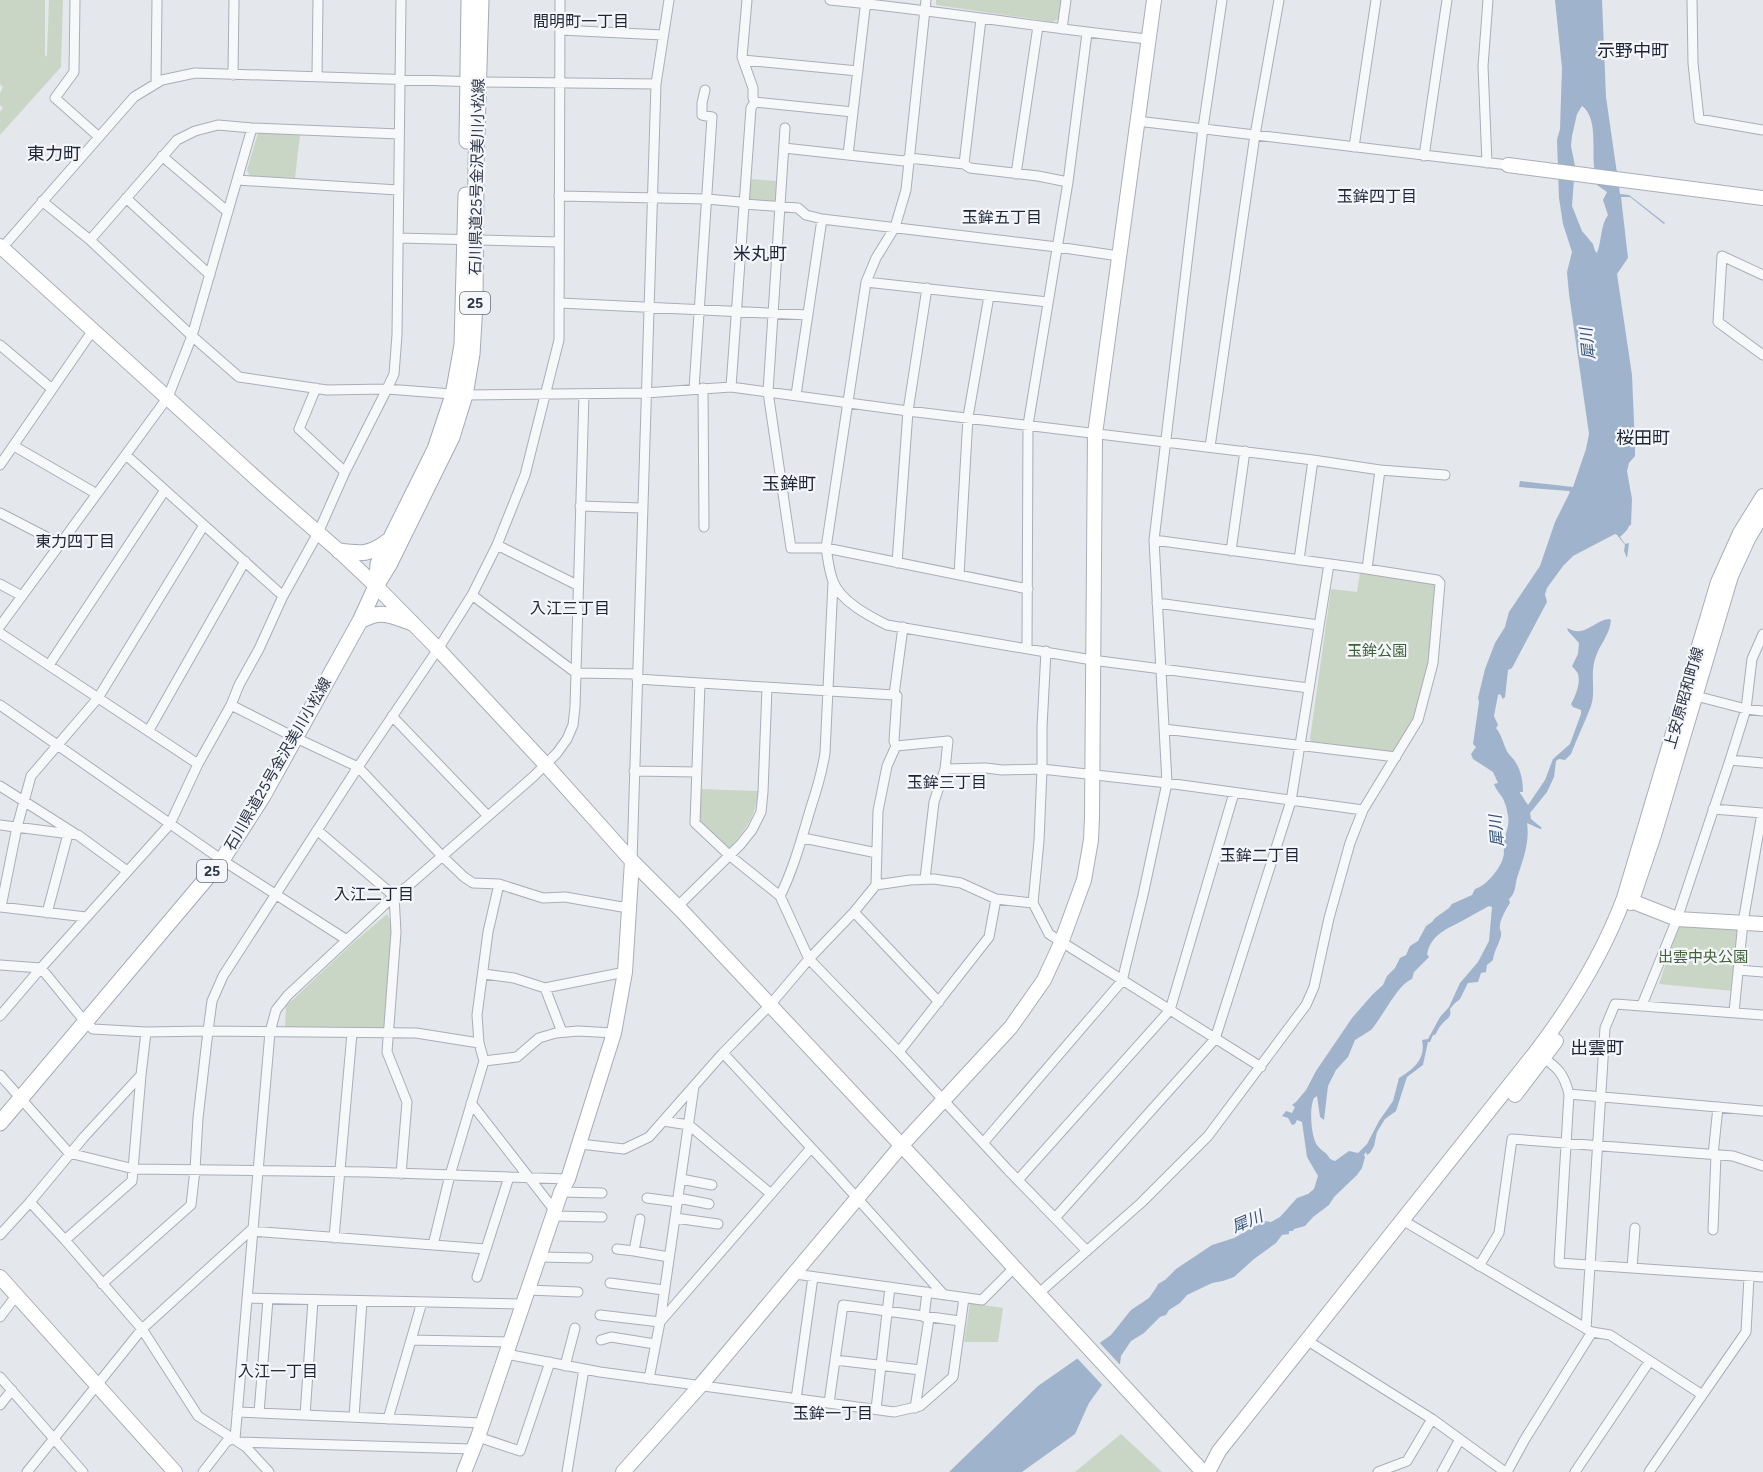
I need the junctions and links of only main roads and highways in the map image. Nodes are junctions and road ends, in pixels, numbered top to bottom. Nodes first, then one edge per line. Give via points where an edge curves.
1 (469, 0) edge
2 (481, 0) edge
3 (474, 81) junction
4 (459, 395) junction
5 (388, 541) junction
6 (339, 551) road end
7 (376, 586) junction
8 (360, 621) junction
9 (412, 623) road end
10 (0, 1123) edge

1 - 3 main road, 石川県道25号金沢美川小松線 / 25
2 - 3 main road, 石川県道25号金沢美川小松線 / 25
3 - 4 main road, 石川県道25号金沢美川小松線 / 25 via 472,354
4 - 5 main road, 石川県道25号金沢美川小松線 / 25
4 - 7 main road, 石川県道25号金沢美川小松線 / 25 via 448,446
5 - 6 main road via 363,553
5 - 7 main road, 石川県道25号金沢美川小松線 / 25 via 378,564
7 - 8 main road, 石川県道25号金沢美川小松線 / 25
8 - 9 main road via 386,614
8 - 10 main road, 石川県道25号金沢美川小松線 / 25 via 263,796 222,860

